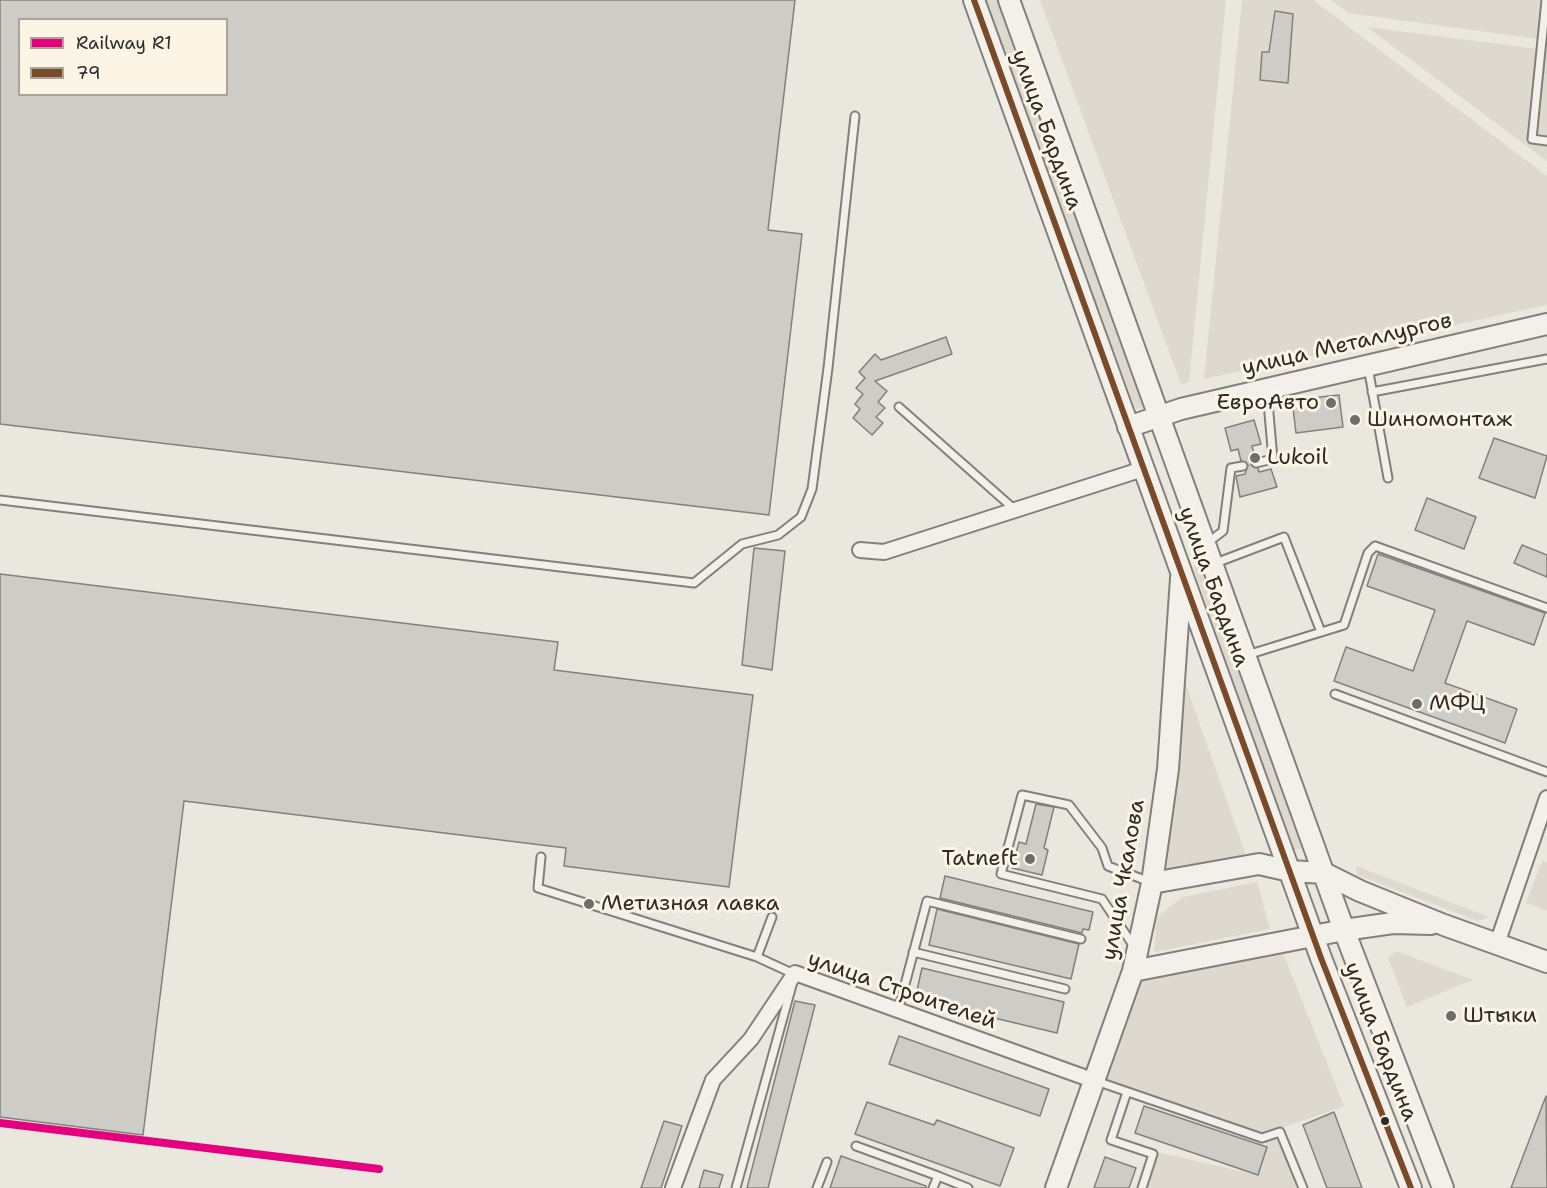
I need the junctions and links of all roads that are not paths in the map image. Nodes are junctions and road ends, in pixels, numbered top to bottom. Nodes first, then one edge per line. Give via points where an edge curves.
1 (974, 0) edge
2 (1546, 0) edge
3 (1011, 5) edge
4 (981, 22) junction
5 (855, 116) dead end
6 (1547, 141) edge
7 (1547, 324) edge
8 (1547, 359) edge
9 (1367, 364) junction
10 (1267, 388) junction
11 (1372, 392) junction
12 (899, 407) dead end
13 (1159, 415) junction
14 (1128, 427) junction
15 (1256, 462) dead end
16 (1243, 466) dead end
17 (1143, 470) junction
18 (1388, 478) dead end
19 (0, 500) edge
20 (1014, 509) junction
21 (1204, 545) junction
22 (860, 550) dead end
23 (1211, 564) junction
24 (1182, 570) junction
25 (1547, 608) edge
26 (1321, 632) junction
27 (1245, 656) junction
28 (1335, 694) dead end
29 (1547, 772) edge
30 (1547, 798) edge
31 (541, 857) dead end
32 (1290, 871) junction
33 (1324, 873) junction
34 (1152, 883) junction
35 (772, 917) dead end
36 (1444, 925) junction
37 (1344, 930) junction
38 (1313, 936) junction
39 (1082, 939) dead end
40 (1497, 944) junction
41 (913, 952) junction
42 (757, 957) junction
43 (1135, 962) junction
44 (1547, 962) edge
45 (795, 973) junction
46 (1065, 989) dead end
47 (898, 1011) junction
48 (1095, 1081) junction
49 (1127, 1092) junction
50 (856, 1146) dead end
51 (826, 1162) dead end
52 (938, 1176) junction
53 (673, 1188) edge
54 (736, 1188) edge
55 (817, 1188) edge
56 (933, 1188) edge
57 (968, 1188) edge
58 (1056, 1188) edge
59 (1142, 1188) edge
60 (1303, 1188) edge
61 (1411, 1188) edge
62 (1443, 1188) edge

1 - 4 main road, улица Бардина
2 - 6 lane via 1532,139
3 - 4 main road
3 - 13 main road, улица Бардина
4 - 14 main road, улица Бардина
5 - 19 lane via 812,489 801,517 778,535 742,543 693,583
7 - 9 main road, улица Металлургов
8 - 11 lane
9 - 10 main road, улица Металлургов
9 - 11 lane
10 - 13 main road, улица Металлургов
10 - 15 lane via 1273,459
11 - 18 lane
12 - 20 lane
13 - 14 main road, улица Металлургов
13 - 21 main road, улица Бардина
14 - 17 main road, улица Бардина
16 - 21 lane via 1231,468 1223,531
17 - 20 street
17 - 24 main road, улица Бардина
20 - 22 street via 884,552
21 - 23 main road, улица Бардина
23 - 26 lane via 1284,537
23 - 27 main road, улица Бардина
24 - 32 main road, улица Бардина
24 - 34 main road, улица Чкалова via 1168,769
25 - 26 lane via 1375,546 1368,553 1344,625
26 - 27 lane
27 - 33 main road, улица Бардина
28 - 29 lane
30 - 40 street
31 - 42 lane via 538,888
32 - 33 main road
32 - 34 main road via 1259,864
32 - 38 main road, улица Бардина
33 - 36 main road
33 - 37 main road, улица Бардина
34 - 43 main road, улица Чкалова
34 - 43 lane via 1108,866 1102,848 1069,805 1022,795 1001,874 1102,899
35 - 42 lane
36 - 37 main road via 1393,923
36 - 40 main road
37 - 38 main road
37 - 62 main road, улица Бардина
38 - 43 main road
38 - 61 main road, улица Бардина
39 - 41 lane via 927,901
40 - 44 main road
41 - 46 lane
41 - 47 lane
42 - 45 lane
43 - 48 main road, улица Чкалова
45 - 47 street, улица Строителей
45 - 53 street, улица Строителей via 751,1039 713,1080
45 - 54 lane
47 - 48 street, улица Строителей
48 - 49 lane
48 - 58 main road, улица Чкалова
49 - 59 lane via 1111,1140 1154,1154
49 - 60 lane via 1262,1138 1280,1132
50 - 52 lane
51 - 55 lane
52 - 56 lane
52 - 57 lane

